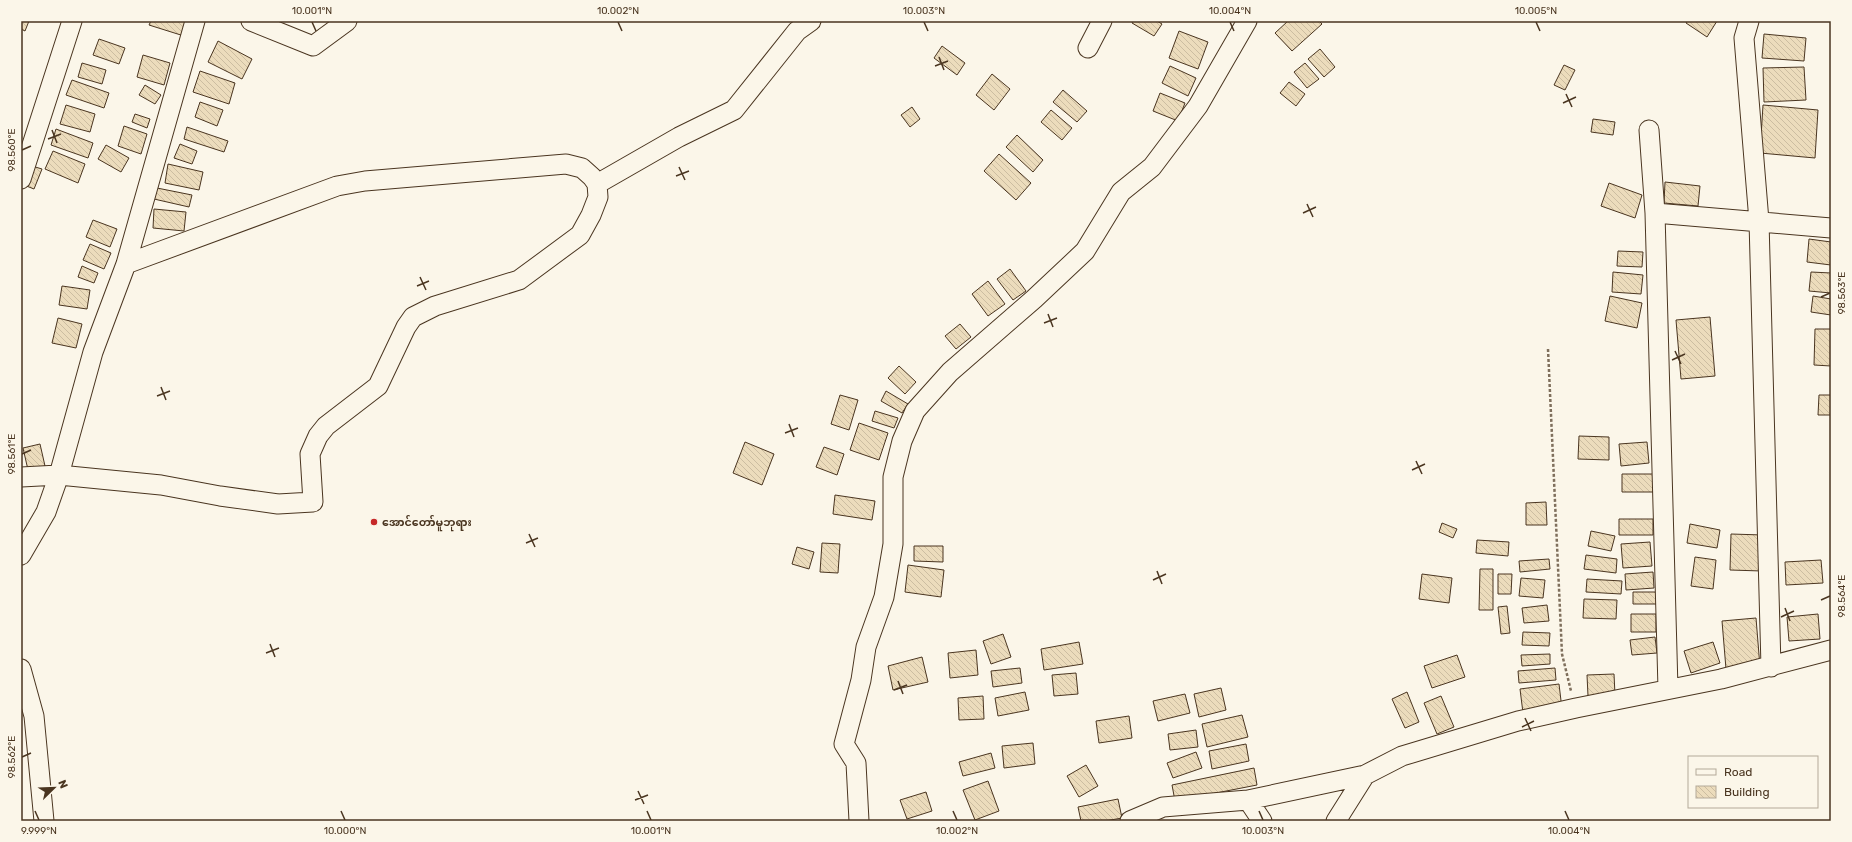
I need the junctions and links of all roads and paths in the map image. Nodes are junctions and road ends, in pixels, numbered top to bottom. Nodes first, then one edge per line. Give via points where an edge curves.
1 (72, 21) edge
2 (195, 21) edge
3 (250, 21) edge
4 (347, 21) edge
5 (811, 21) edge
6 (1102, 21) edge
7 (1247, 21) edge
8 (1749, 21) edge
9 (1088, 48) dead end
10 (1649, 130) dead end
11 (21, 178) edge
12 (597, 184) junction
13 (1655, 213) junction
14 (1759, 221) junction
15 (1831, 228) edge
16 (126, 264) junction
17 (1548, 349) dead end
18 (59, 475) junction
19 (21, 477) edge
20 (21, 556) edge
21 (1831, 650) edge
22 (1771, 667) junction
23 (21, 669) edge
24 (1668, 689) junction
25 (1576, 708) junction
26 (1365, 775) junction
27 (1248, 800) junction
28 (44, 821) edge
29 (859, 821) edge
30 (1130, 821) edge
31 (1262, 821) edge
32 (1336, 821) edge

1 - 11 street
2 - 16 street
3 - 4 street via 312,46
5 - 12 street via 797,31 734,110 679,137
6 - 9 street
7 - 29 street via 1198,106 1152,167 1121,192 1085,251 950,372 915,411 902,441 893,478 893,544 884,597 866,647 861,680 844,744 856,763
8 - 14 street via 1744,38
10 - 13 street
12 - 16 street via 582,168 566,164 365,181 337,186
12 - 18 street via 598,197 580,235 524,278 435,306 413,317 378,386 326,426 318,436 310,454 313,502 278,504 161,485
13 - 14 street
13 - 24 street
14 - 15 street
14 - 22 street
16 - 18 street via 93,352
17 - 25 path via 1562,654
18 - 19 street
18 - 20 street via 46,512
21 - 22 street
22 - 24 street
23 - 28 street via 34,716
24 - 25 street
25 - 26 street via 1518,721 1402,756
26 - 27 street
26 - 32 street
27 - 30 street via 1163,807
27 - 31 street

